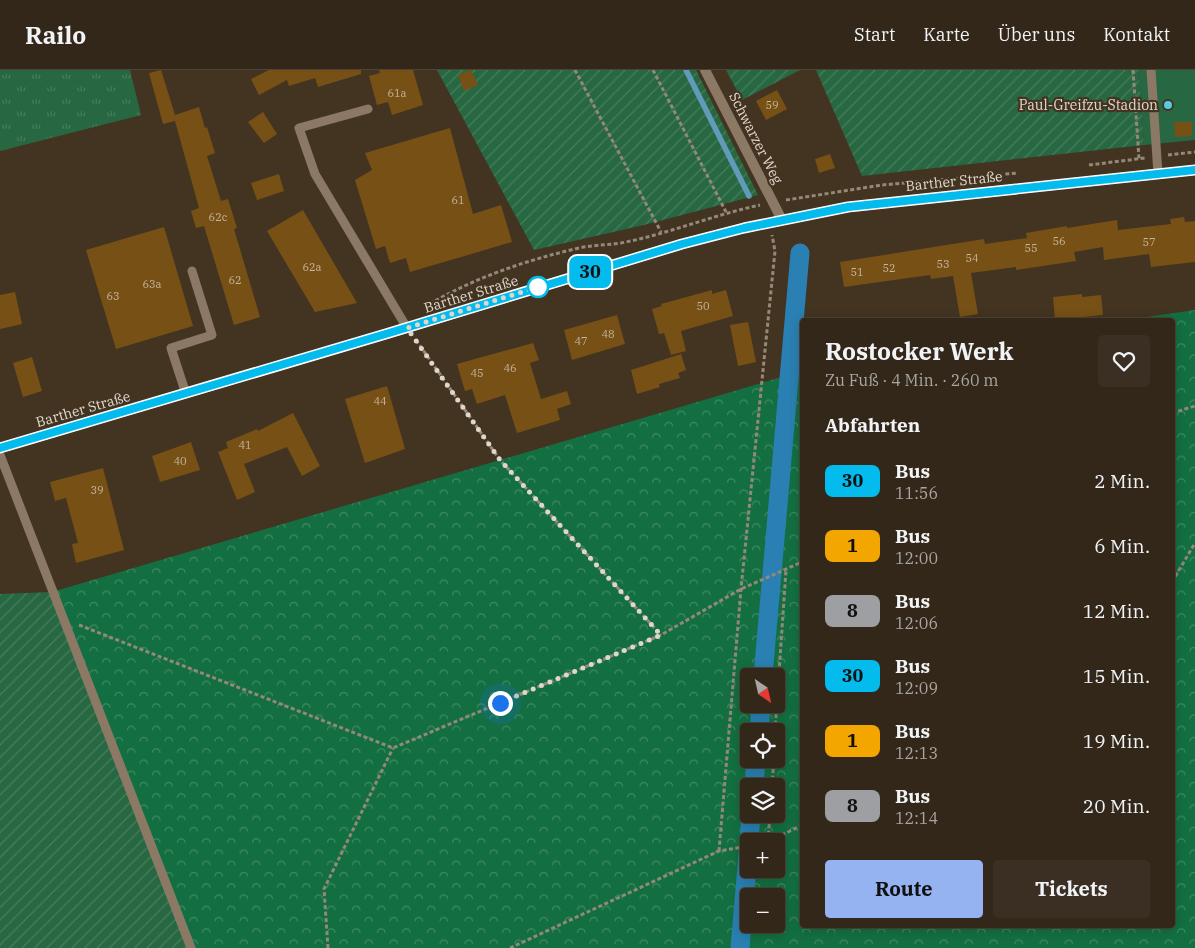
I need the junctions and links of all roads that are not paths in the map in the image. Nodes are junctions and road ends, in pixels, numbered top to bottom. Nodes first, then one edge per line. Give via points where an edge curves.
1 (705, 70) edge
2 (1151, 70) edge
3 (368, 109) dead end
4 (1195, 170) edge
5 (1158, 174) junction
6 (782, 220) junction
7 (192, 271) dead end
8 (407, 328) junction
9 (186, 394) junction
10 (0, 448) edge
11 (0, 455) edge
12 (191, 948) edge

1 - 6 street, Schwarzer Weg
2 - 5 lane
3 - 8 lane via 299,128 315,174
4 - 5 street, Barther Straße
5 - 6 street, Barther Straße via 890,202
6 - 8 street, Barther Straße via 682,244
7 - 9 lane via 212,335 172,348
8 - 9 street, Barther Straße
9 - 10 street, Barther Straße
11 - 12 lane

